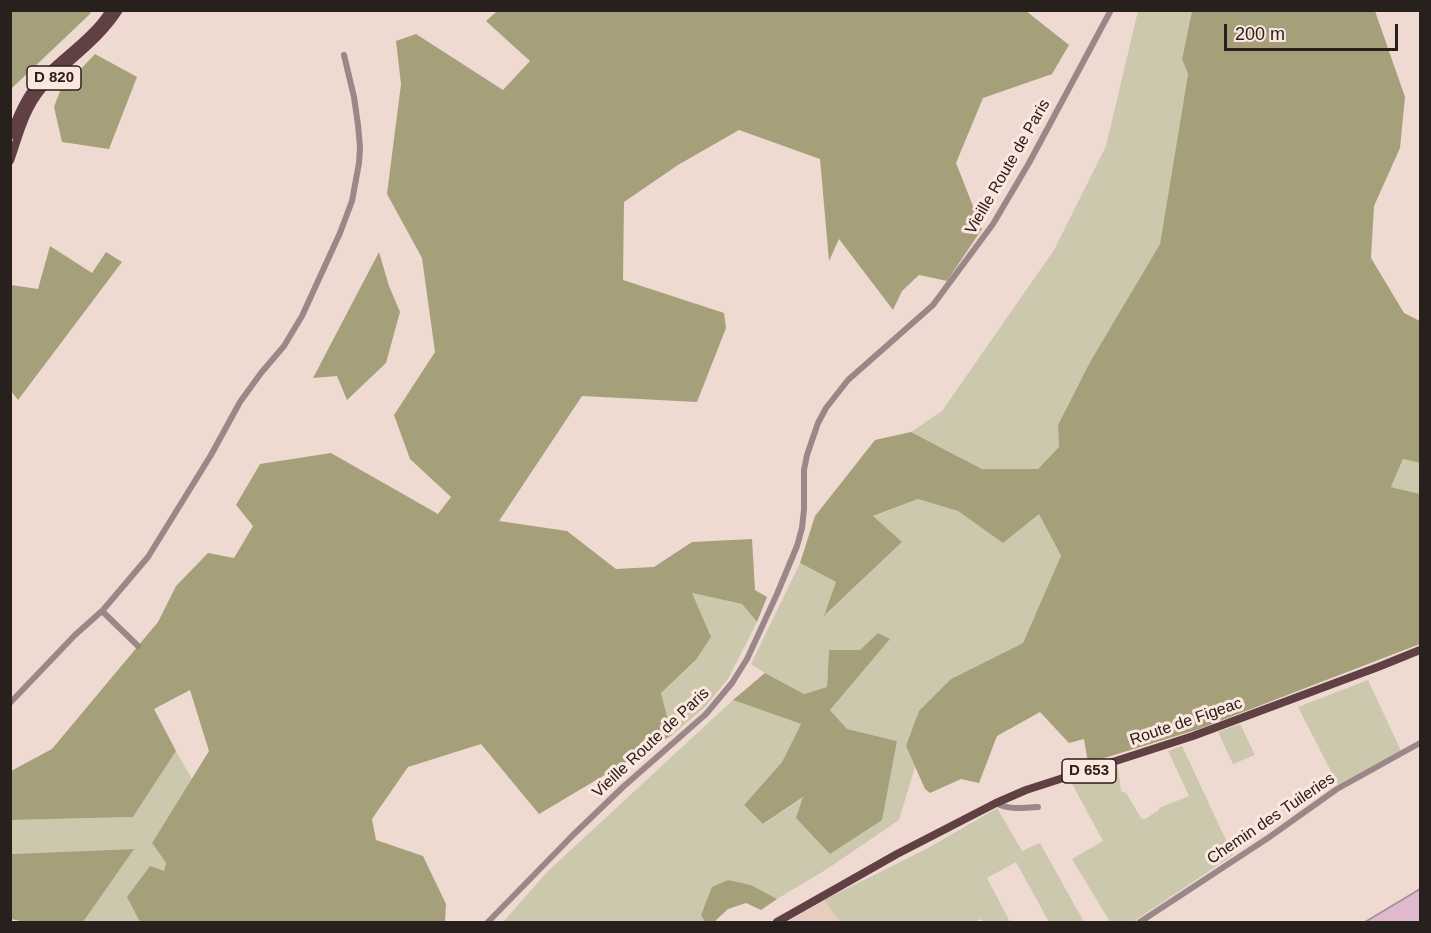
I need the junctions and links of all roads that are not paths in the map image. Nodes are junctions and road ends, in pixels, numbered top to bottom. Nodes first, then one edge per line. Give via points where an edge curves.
1 (110, 10) edge
2 (118, 10) edge
3 (1111, 10) edge
4 (344, 55) dead end
5 (10, 136) edge
6 (10, 161) edge
7 (102, 611) junction
8 (138, 646) dead end
9 (1418, 651) edge
10 (10, 703) edge
11 (1420, 743) edge
12 (996, 803) junction
13 (1038, 807) dead end
14 (488, 922) edge
15 (777, 922) edge
16 (1140, 922) edge

1 - 5 main road, D 820 via 37,85 16,118
2 - 6 main road, D 820 via 100,35 38,96 23,122
3 - 14 street, Vieille Route de Paris via 993,224 933,305 848,380 826,408 807,456 797,546 747,659 732,683 706,714 623,787
4 - 7 street via 360,147 352,201 340,233 284,346 240,402 148,557
7 - 8 street
7 - 10 street
9 - 12 main road, Route de Figeac / D 653 via 1193,736
11 - 16 street, Chemin des Tuileries via 1336,789
12 - 13 street via 1012,808
12 - 15 main road, Route de Figeac / D 653

